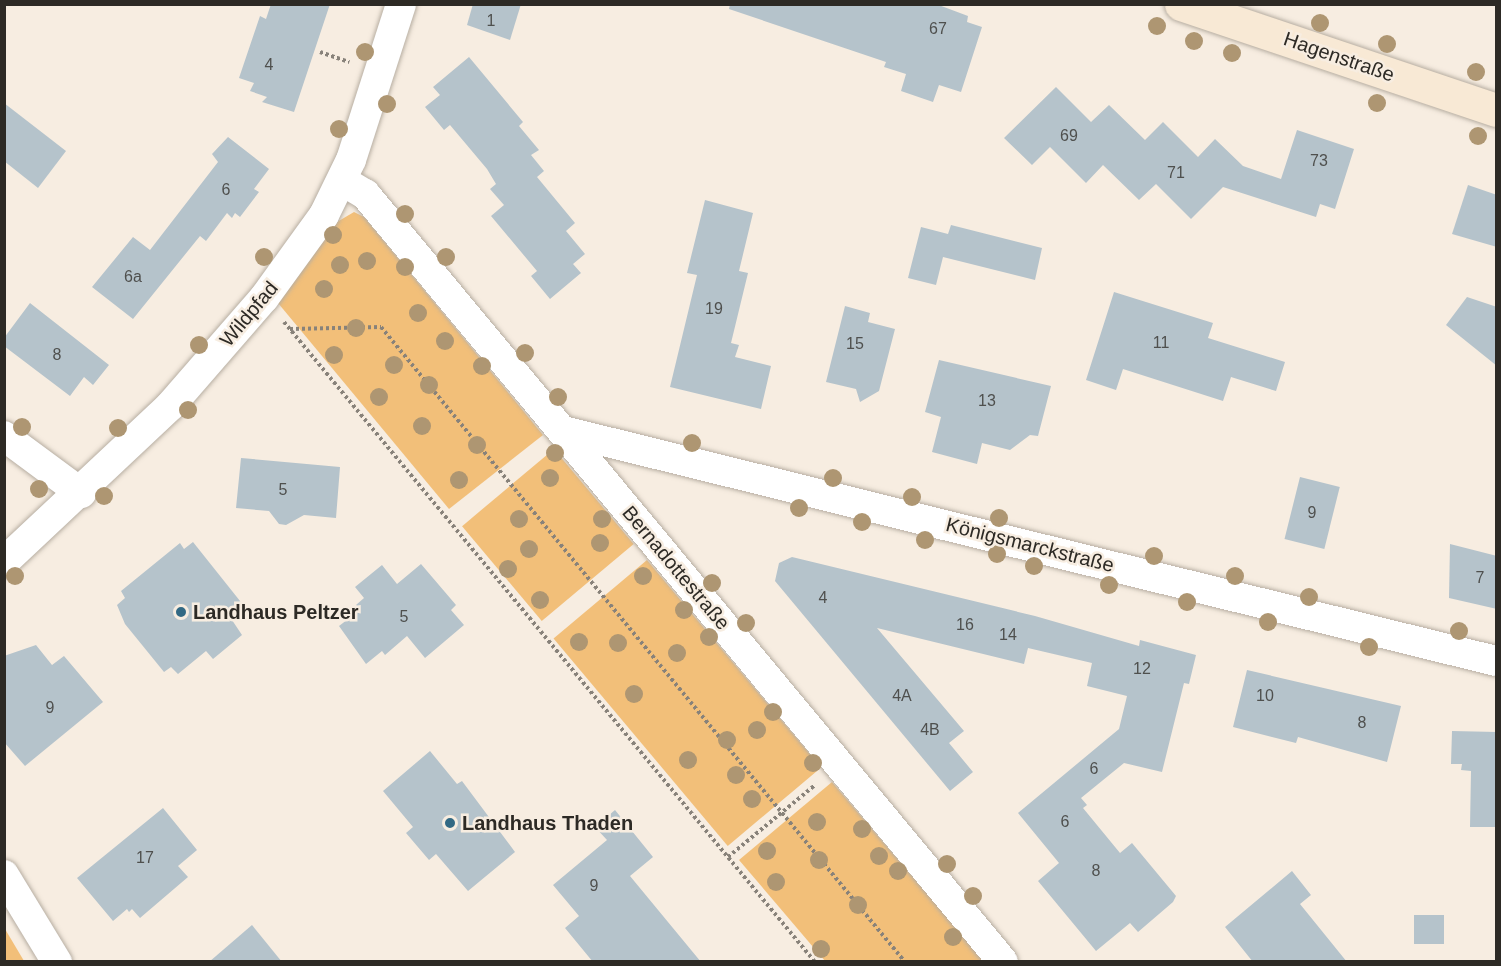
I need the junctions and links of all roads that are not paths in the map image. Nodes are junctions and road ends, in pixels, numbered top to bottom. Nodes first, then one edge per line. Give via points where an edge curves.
1 (401, 4) edge
2 (1181, 4) edge
3 (1497, 110) edge
4 (342, 182) junction
5 (563, 431) junction
6 (4, 436) edge
7 (81, 493) junction
8 (4, 562) edge
9 (1497, 661) edge
10 (4, 875) edge
11 (57, 962) edge
12 (1004, 962) edge

1 - 4 street, Wildpfad
2 - 3 main road, Hagenstraße
4 - 5 street, Bernadottestraße via 365,194
4 - 7 street, Wildpfad via 324,215 264,298 170,406
5 - 9 street, Königsmarckstraße
5 - 12 street, Bernadottestraße
6 - 7 street
7 - 8 street, Wildpfad
10 - 11 street

